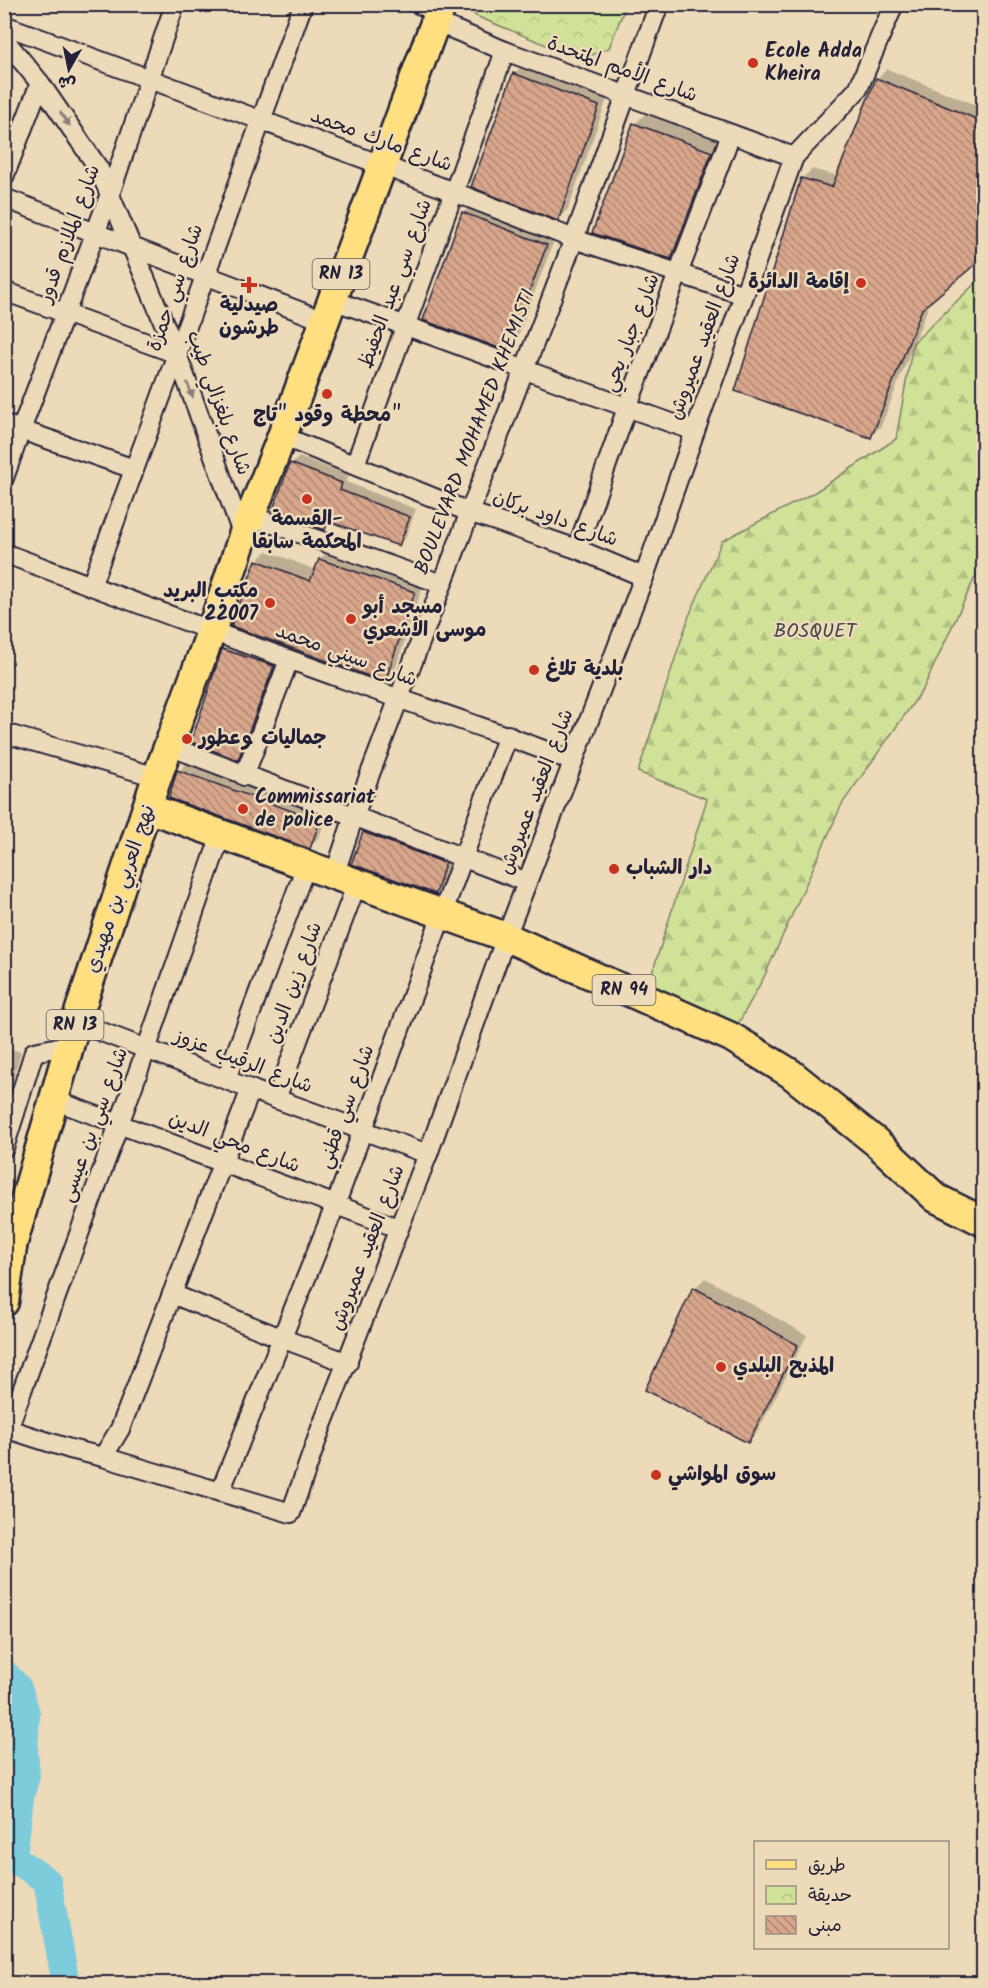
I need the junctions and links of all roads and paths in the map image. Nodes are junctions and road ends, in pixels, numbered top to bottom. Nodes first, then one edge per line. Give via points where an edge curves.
1 (175, 4) edge
2 (303, 4) edge
3 (659, 4) edge
4 (894, 4) edge
5 (434, 11) edge
6 (4, 25) edge
7 (4, 39) edge
8 (506, 51) junction
9 (148, 78) junction
10 (40, 83) junction
11 (626, 94) junction
12 (261, 121) junction
13 (731, 134) junction
14 (794, 157) junction
15 (381, 166) junction
16 (4, 177) edge
17 (454, 192) junction
18 (110, 194) junction
19 (4, 198) edge
20 (96, 233) junction
21 (574, 239) junction
22 (134, 248) junction
23 (680, 273) junction
24 (204, 275) junction
25 (4, 291) edge
26 (744, 295) junction
27 (328, 310) junction
28 (65, 314) junction
29 (406, 325) junction
30 (177, 354) junction
31 (525, 369) junction
32 (627, 408) junction
33 (13, 427) edge
34 (695, 431) junction
35 (282, 436) junction
36 (355, 465) junction
37 (134, 469) junction
38 (4, 478) edge
39 (469, 512) junction
40 (247, 526) junction
41 (577, 549) junction
42 (4, 553) edge
43 (644, 577) junction
44 (442, 584) junction
45 (91, 586) junction
46 (210, 632) junction
47 (289, 660) junction
48 (400, 700) junction
49 (4, 733) edge
50 (508, 735) junction
51 (168, 746) junction
52 (573, 761) junction
53 (244, 776) junction
54 (157, 777) junction
55 (148, 808) junction
56 (354, 816) junction
57 (221, 836) junction
58 (462, 856) junction
59 (306, 866) junction
60 (345, 879) junction
61 (527, 882) junction
62 (442, 913) junction
63 (506, 936) junction
64 (73, 1034) junction
65 (146, 1050) junction
66 (226, 1079) junction
67 (251, 1089) junction
68 (276, 1099) junction
69 (54, 1100) junction
70 (10, 1113) edge
71 (119, 1123) junction
72 (362, 1131) junction
73 (4, 1148) edge
74 (428, 1154) junction
75 (223, 1163) junction
76 (335, 1206) junction
77 (984, 1222) edge
78 (398, 1228) junction
79 (8, 1256) edge
80 (172, 1294) junction
81 (4, 1302) edge
82 (281, 1338) junction
83 (348, 1363) junction
84 (103, 1457) junction
85 (220, 1492) junction

1 - 9 street, شارع الملازم قدور
2 - 12 street, شارع سي حمزة
3 - 11 street, BOULEVARD MOHAMED KHEMISTI
4 - 14 street, شارع العقيد عميروش via 858,89
5 - 8 street, شارع الأمم المتحدة
5 - 15 main road, RN 13
6 - 9 street, شارع مارك محمد
7 - 10 street, شارع بلغزالي طيب
8 - 11 street, شارع الأمم المتحدة
8 - 17 street, شارع سي عبد الحفيظ
9 - 12 street, شارع مارك محمد
9 - 18 street, شارع الملازم قدور
10 - 16 street
10 -> 18 street, شارع بلغزالي طيب via 99,169
11 - 13 street, شارع الأمم المتحدة
11 - 21 street, BOULEVARD MOHAMED KHEMISTI
12 - 15 street, شارع مارك محمد
12 - 24 street, شارع سي حمزة
13 - 14 street, شارع الأمم المتحدة
13 - 23 street, شارع جبار يحي
14 - 26 street, شارع العقيد عميروش
15 - 17 street, شارع مارك محمد
15 - 27 main road, RN 13
17 - 21 street, شارع مارك محمد
17 - 29 street, شارع سي عبد الحفيظ
18 - 20 street, شارع الملازم قدور
18 - 22 street, شارع بلغزالي طيب
19 - 20 street
20 - 22 street
20 - 28 street, شارع الملازم قدور
21 - 23 street, شارع مارك محمد
21 - 31 street, BOULEVARD MOHAMED KHEMISTI
22 - 24 street
22 - 30 street, شارع بلغزالي طيب
23 - 26 street, شارع مارك محمد
23 - 32 street, شارع جبار يحي
24 - 27 street
24 - 30 street, شارع سي حمزة
25 - 28 street
26 - 34 street, شارع العقيد عميروش
27 - 29 street
27 - 35 main road, RN 13
28 - 30 street
28 - 33 street, شارع الملازم قدور
29 - 31 street
29 - 36 street, شارع سي عبد الحفيظ
30 - 37 street, شارع سي حمزة
30 -> 40 street, شارع بلغزالي طيب
31 - 32 street
31 - 39 street, BOULEVARD MOHAMED KHEMISTI
32 - 34 street
32 - 41 street, شارع جبار يحي
33 - 37 street
33 - 38 street, شارع الملازم قدور
34 - 43 street, شارع العقيد عميروش
35 - 36 street, شارع داود بركان
35 - 40 main road, RN 13
36 - 39 street, شارع داود بركان
37 - 45 street, شارع سي حمزة
39 - 41 street, شارع داود بركان
39 - 44 street, BOULEVARD MOHAMED KHEMISTI
40 - 44 street
40 - 46 main road, نهج العربي بن مهيدي / RN 13
41 - 43 street, شارع داود بركان
42 - 45 street, شارع سيني محمد
43 - 52 street, شارع العقيد عميروش
44 - 48 street, BOULEVARD MOHAMED KHEMISTI
45 - 46 street, شارع سيني محمد
46 - 47 street, شارع سيني محمد
46 - 51 main road, نهج العربي بن مهيدي / RN 13
47 - 48 street, شارع سيني محمد
47 - 53 street
48 - 50 street, شارع سيني محمد
48 - 56 street, BOULEVARD MOHAMED KHEMISTI
49 - 54 street
50 - 52 street, شارع سيني محمد
50 - 58 street, شارع سي قطني
51 - 53 street
51 - 54 main road, نهج العربي بن مهيدي / RN 13
52 - 61 street, شارع العقيد عميروش
53 - 56 street
54 - 55 main road, نهج العربي بن مهيدي / RN 13
55 - 57 main road, RN 94
55 - 64 main road, نهج العربي بن مهيدي / RN 13
56 - 58 street
56 - 60 street, BOULEVARD MOHAMED KHEMISTI
57 - 59 main road, RN 94
57 - 65 street, شارع سي بن عيسى
58 - 61 street
58 - 62 street, شارع سي قطني
59 - 60 main road, RN 94
59 - 66 street, شارع زين الدين
60 - 62 main road, RN 94
60 - 68 street, شارع زين الدين
61 - 63 street, شارع العقيد عميروش
62 - 63 main road, RN 94
62 - 72 street, شارع سي قطني
63 - 74 street, شارع العقيد عميروش
63 - 77 main road, RN 94 via 731,1037 790,1073 876,1142 936,1198
64 - 65 street, شارع الرقيب عزوز
64 - 69 main road, نهج العربي بن مهيدي / RN 13
64 - 70 street via 34,1052
65 - 66 street, شارع الرقيب عزوز
65 - 71 street, شارع سي بن عيسى
66 - 67 street, شارع الرقيب عزوز
67 - 68 street, شارع الرقيب عزوز
67 - 75 street
68 - 72 street, شارع الرقيب عزوز
69 - 71 street, شارع محي الدين
69 - 79 main road, نهج العربي بن مهيدي / RN 13
70 - 73 street
71 - 75 street, شارع محي الدين
71 - 84 street, شارع سي بن عيسى via 8,1429
72 - 74 street, شارع الرقيب عزوز
72 - 76 street, شارع سي قطني
74 - 78 street, شارع العقيد عميروش
75 - 76 street, شارع محي الدين
75 - 80 street
76 - 78 street, شارع محي الدين
76 - 82 street, شارع سي قطني
78 - 83 street, شارع العقيد عميروش
79 - 81 main road, RN 13
80 - 82 street
80 - 84 street via 120,1429
82 - 83 street
82 - 85 street, شارع سي قطني
83 - 85 street, شارع العقيد عميروش via 291,1514
84 - 85 street

